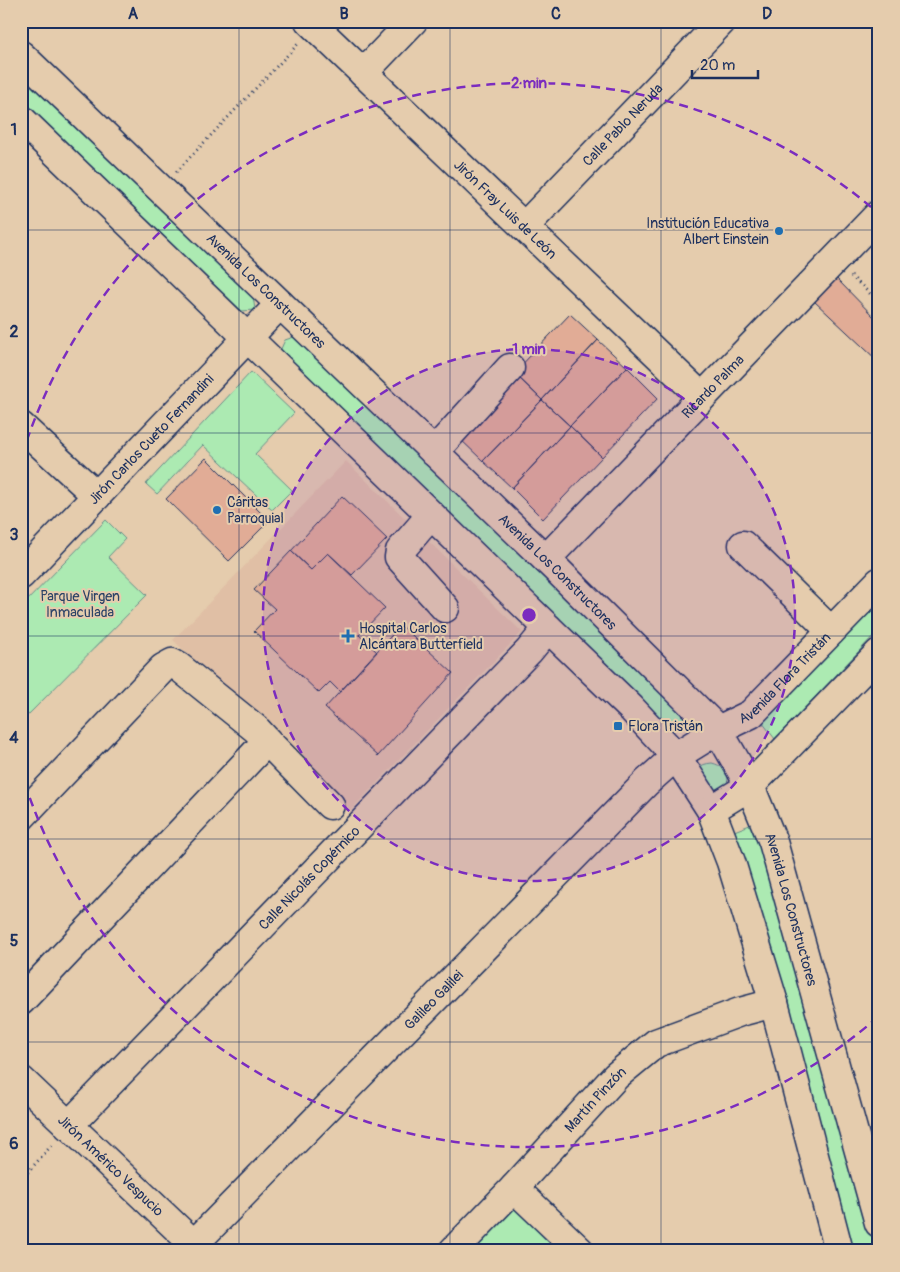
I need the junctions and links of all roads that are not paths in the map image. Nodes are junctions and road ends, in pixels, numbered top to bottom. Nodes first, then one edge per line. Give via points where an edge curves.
1 (413, 21) edge
2 (722, 21) edge
3 (312, 24) edge
4 (21, 55) edge
5 (363, 73) junction
6 (21, 119) edge
7 (879, 214) edge
8 (524, 227) junction
9 (280, 304) junction
10 (248, 338) junction
11 (510, 368) dead end
12 (702, 397) junction
13 (21, 426) edge
14 (434, 452) junction
15 (96, 496) junction
16 (432, 515) junction
17 (743, 545) dead end
18 (546, 559) junction
19 (21, 575) edge
20 (879, 582) edge
21 (445, 608) dead end
22 (548, 628) junction
23 (831, 632) junction
24 (879, 654) edge
25 (718, 730) junction
26 (267, 741) junction
27 (676, 756) junction
28 (750, 786) junction
29 (330, 805) dead end
30 (711, 810) junction
31 (21, 817) edge
32 (21, 1001) edge
33 (774, 1003) junction
34 (21, 1080) edge
35 (68, 1126) junction
36 (514, 1188) junction
37 (879, 1223) edge
38 (197, 1247) edge
39 (453, 1251) edge
40 (580, 1251) edge
41 (839, 1251) edge

1 - 5 street
2 - 8 street, Calle Pablo Neruda
3 - 5 street, Jirón Fray Luis de León
4 - 9 street, Avenida Los Constructores
5 - 8 street, Jirón Fray Luis de León
6 - 10 street
7 - 12 street, Ricardo Palma
8 - 12 street, Jirón Fray Luis de León
9 - 10 street, Jirón Carlos Cueto Fernandini
9 - 14 street, Avenida Los Constructores
10 - 15 street, Jirón Carlos Cueto Fernandini
10 - 16 street
11 - 14 street
12 - 18 street, Ricardo Palma
13 - 15 street
14 - 18 street, Avenida Los Constructores
15 - 19 street, Jirón Carlos Cueto Fernandini
16 - 21 street via 400,551 399,557
16 - 22 street
17 - 23 street
18 - 25 street, Avenida Los Constructores
20 - 23 street, Avenida Flora Tristán
22 - 27 street
22 - 35 street, Calle Nicolás Copérnico
23 - 25 street, Avenida Flora Tristán via 751,714
24 - 28 street
25 - 27 street, Avenida Flora Tristán
25 - 28 street, Avenida Los Constructores
26 - 29 street
26 - 31 street via 172,664 163,668
26 - 32 street
27 - 30 street
27 - 38 street, Galileo Galilei via 647,782
28 - 30 street
28 - 37 street, Avenida Los Constructores via 774,842
30 - 33 street via 731,862
33 - 36 street, Martín Pinzón via 656,1043 616,1076
33 - 41 street
34 - 35 street, Jirón Américo Vespucio
35 - 38 street, Jirón Américo Vespucio
36 - 39 street, Martín Pinzón
36 - 40 street

